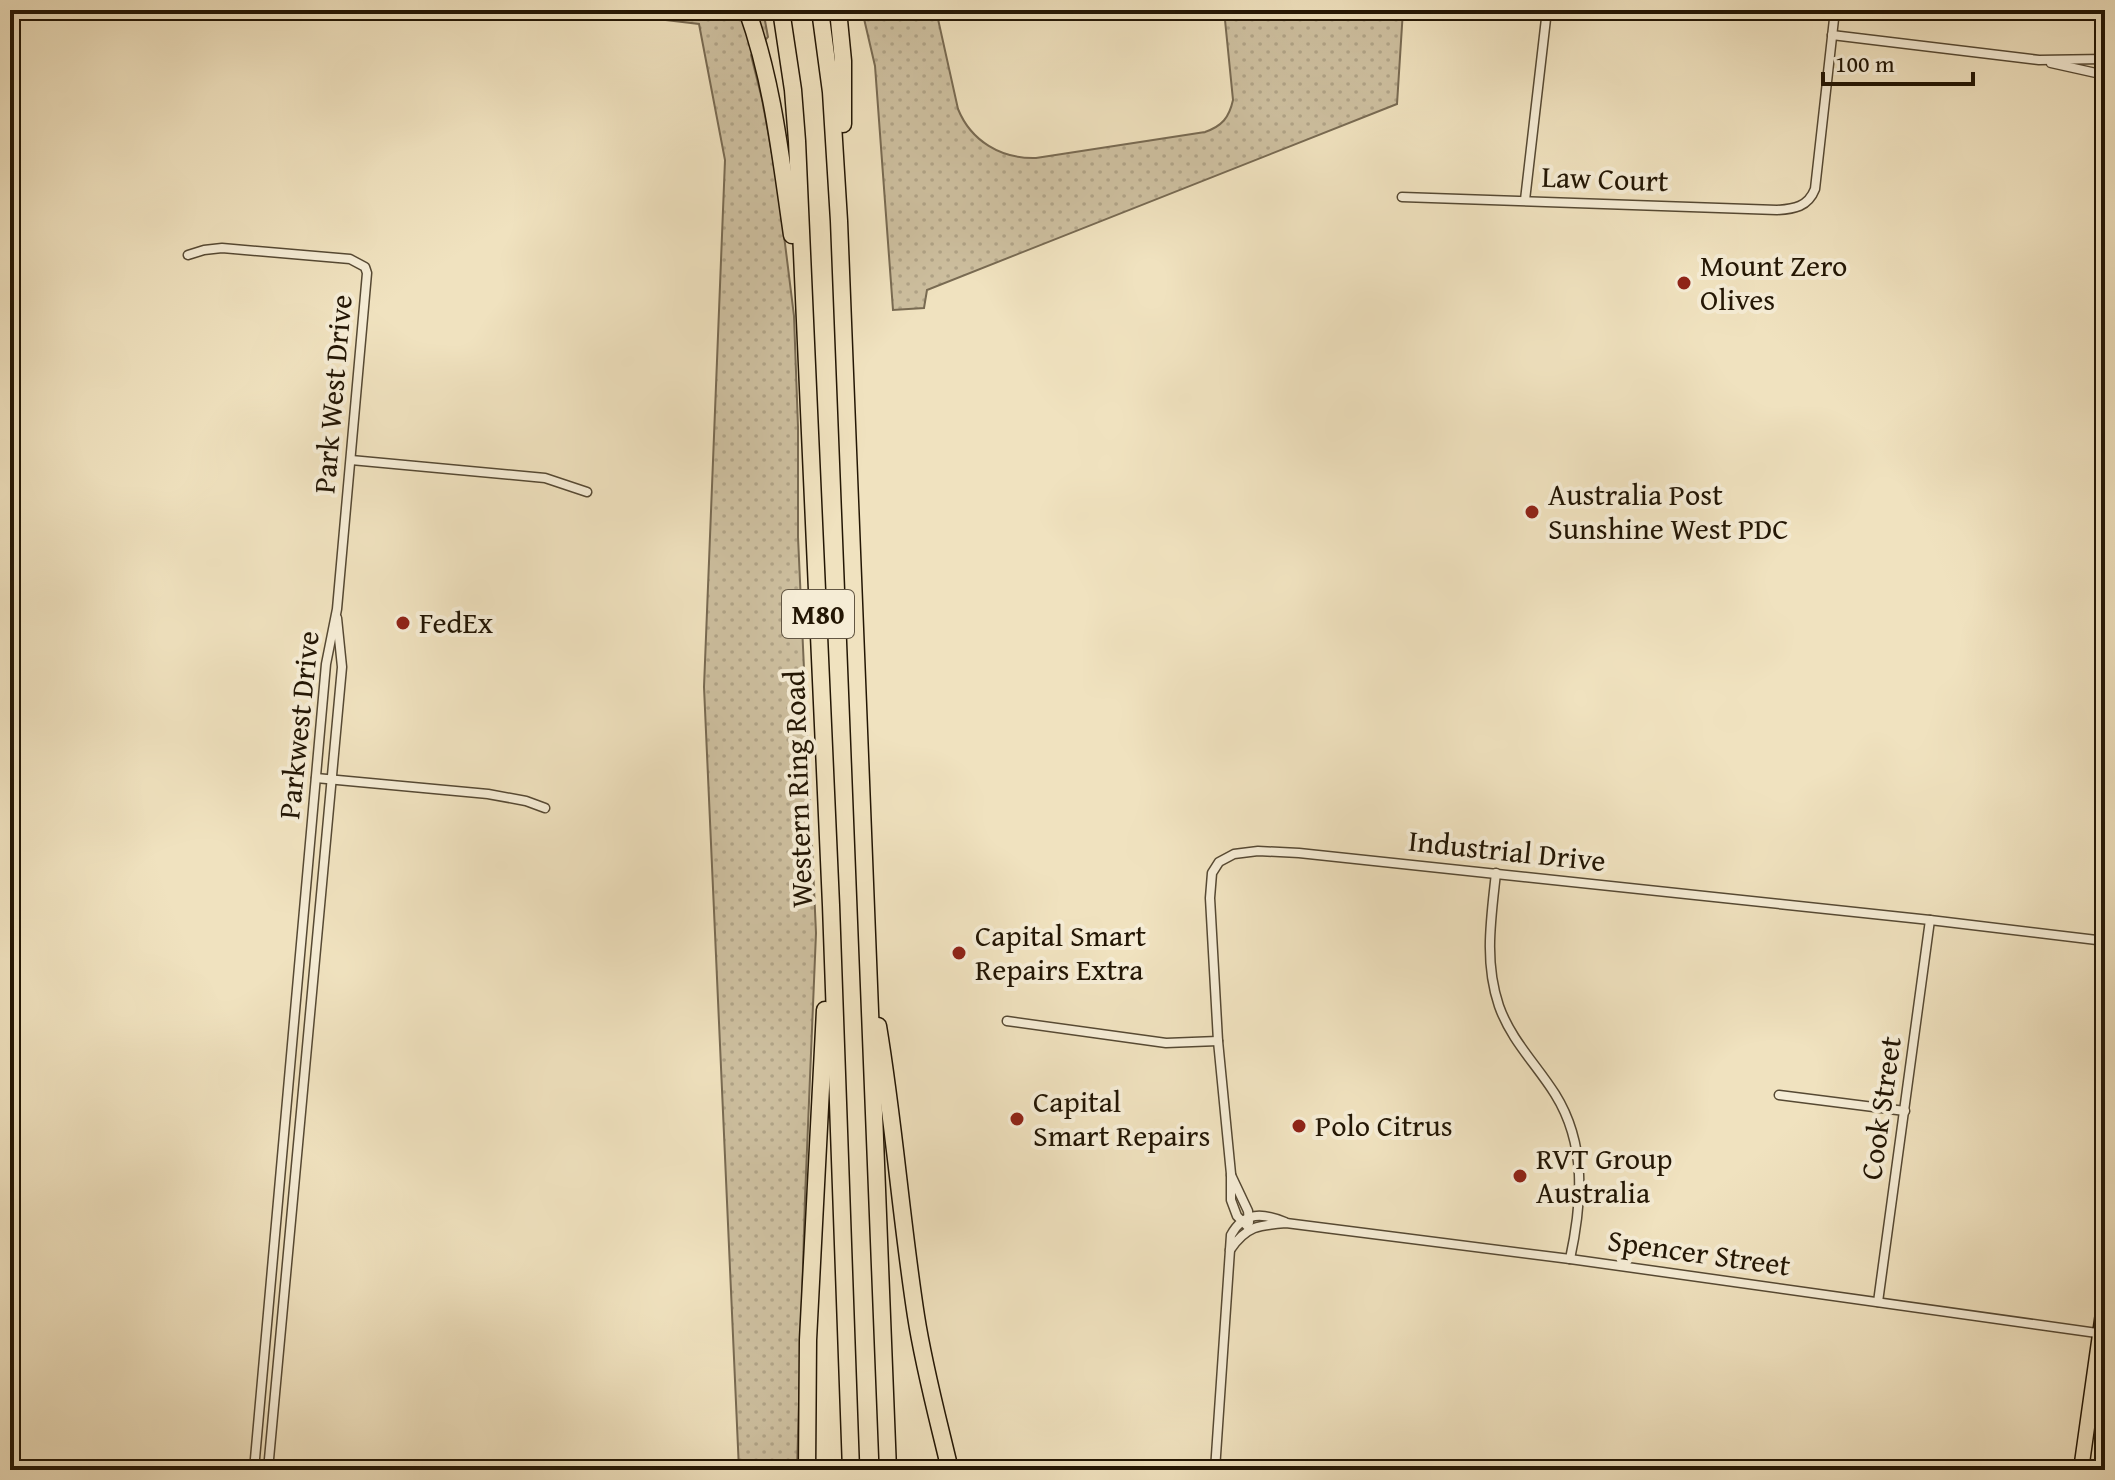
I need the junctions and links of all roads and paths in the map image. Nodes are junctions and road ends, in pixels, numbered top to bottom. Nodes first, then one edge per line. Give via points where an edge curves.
1 (747, 10) edge
2 (781, 10) edge
3 (820, 10) edge
4 (838, 10) edge
5 (1547, 10) edge
6 (1835, 10) edge
7 (1832, 35) junction
8 (2105, 59) edge
9 (2039, 60) junction
10 (2105, 75) edge
11 (1402, 197) dead end
12 (1525, 200) junction
13 (188, 255) dead end
14 (805, 324) junction
15 (845, 372) junction
16 (351, 460) junction
17 (587, 492) dead end
18 (337, 609) junction
19 (316, 778) junction
20 (332, 780) junction
21 (545, 808) dead end
22 (1496, 873) junction
23 (831, 905) junction
24 (1930, 920) junction
25 (2105, 941) edge
26 (868, 969) junction
27 (1007, 1021) dead end
28 (1218, 1041) junction
29 (1779, 1095) dead end
30 (1905, 1111) junction
31 (1247, 1223) junction
32 (1570, 1259) junction
33 (2105, 1299) edge
34 (1878, 1302) junction
35 (2103, 1334) edge
36 (265, 1348) junction
37 (279, 1350) junction
38 (2105, 1442) edge
39 (254, 1470) edge
40 (268, 1470) edge
41 (807, 1470) edge
42 (851, 1470) edge
43 (888, 1470) edge
44 (950, 1470) edge
45 (1215, 1470) edge
46 (2081, 1470) edge
47 (2101, 1470) edge

1 - 14 highway via 773,111
2 - 14 highway, Western Ring Road / M80 via 797,141
3 - 15 highway, Western Ring Road / M80 via 836,149
4 - 15 highway via 843,61
5 - 12 street
6 - 7 street
7 - 9 street
7 - 12 street, Law Court via 1815,189 1805,204 1777,210
8 - 9 street
9 - 10 street
11 - 12 street, Law Court
13 - 16 street, Park West Drive via 222,248 350,259 365,267
14 - 23 highway, Western Ring Road / M80
15 - 26 highway, Western Ring Road / M80
16 - 17 street via 545,478
16 - 18 street, Park West Drive
18 - 19 street, Parkwest Drive via 326,664
18 - 20 street, Parkwest Drive via 342,667
19 - 20 street
19 - 36 street, Parkwest Drive
20 - 21 street via 488,794
20 - 37 street, Parkwest Drive
22 - 24 street, Industrial Drive
22 - 28 street, Industrial Drive via 1285,852 1234,854 1219,862 1212,873 1210,898
22 - 32 street via 1489,954 1499,1006 1518,1045 1556,1095 1575,1142 1581,1184
23 - 41 highway via 808,1340
23 - 42 highway, Western Ring Road / M80
24 - 25 street, Industrial Drive
24 - 30 street, Cook Street
26 - 43 highway, Western Ring Road / M80
26 - 44 highway via 916,1316
27 - 28 street via 1166,1043
28 - 31 street, Industrial Drive via 1231,1200
29 - 30 street
30 - 34 street, Cook Street
31 - 32 street, Spencer Street via 1286,1223
31 - 45 street via 1230,1250
32 - 34 street, Spencer Street
33 - 35 main road
34 - 35 street, Spencer Street
35 - 46 main road
36 - 37 street
36 - 39 street, Parkwest Drive
37 - 40 street, Parkwest Drive
38 - 47 main road

